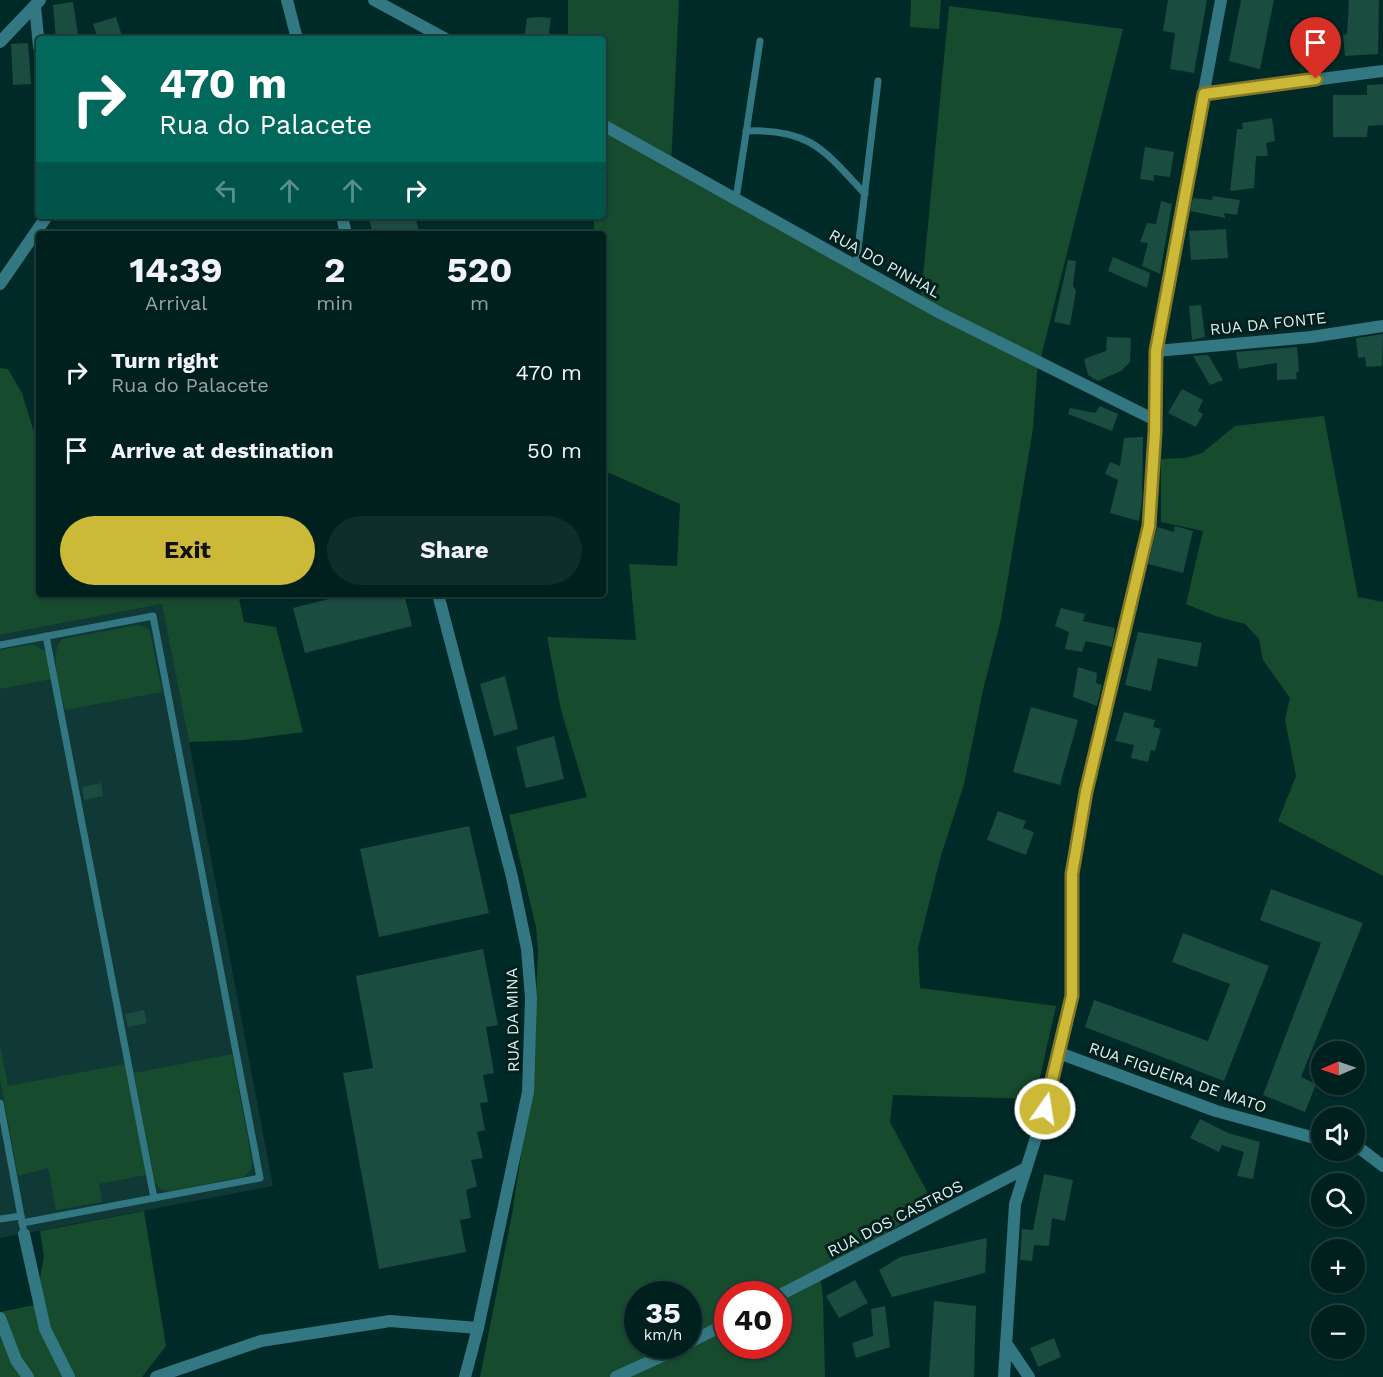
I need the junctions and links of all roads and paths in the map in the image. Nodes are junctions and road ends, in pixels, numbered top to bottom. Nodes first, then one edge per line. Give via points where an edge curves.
1 (287, 0) edge
2 (374, 0) edge
3 (1221, 0) edge
4 (37, 3) edge
5 (38, 36) edge
6 (296, 36) edge
7 (440, 36) edge
8 (760, 41) dead end
9 (0, 42) edge
10 (1383, 71) edge
11 (878, 81) dead end
12 (1204, 94) junction
13 (606, 127) edge
14 (746, 130) junction
15 (865, 194) junction
16 (736, 199) junction
17 (36, 232) edge
18 (856, 266) junction
19 (0, 284) edge
20 (1383, 326) edge
21 (1156, 351) junction
22 (1155, 420) junction
23 (439, 597) edge
24 (46, 636) junction
25 (0, 645) edge
26 (1059, 1053) junction
27 (0, 1108) edge
28 (1311, 1137) edge
29 (1365, 1152) edge
30 (1383, 1166) edge
31 (1026, 1168) junction
32 (154, 1198) junction
33 (0, 1219) edge
34 (22, 1224) junction
35 (792, 1289) edge
36 (0, 1318) edge
37 (478, 1329) junction
38 (1006, 1343) junction
39 (655, 1359) edge
40 (28, 1377) edge
41 (69, 1377) edge
42 (156, 1377) edge
43 (465, 1377) edge
44 (616, 1377) edge
45 (1004, 1377) edge
46 (1029, 1377) edge

1 - 6 street
2 - 7 street
3 - 12 street
4 - 5 street
4 - 9 street
8 - 14 lane
10 - 12 street
11 - 15 lane
12 - 21 street
13 - 16 street, RUA DO PINHAL
14 - 15 lane via 789,132 810,142
14 - 16 lane
15 - 18 lane
16 - 18 street, RUA DO PINHAL
17 - 19 street
18 - 22 street, RUA DO PINHAL via 940,313
20 - 21 street, RUA DA FONTE via 1311,337
21 - 22 street
22 - 26 street via 1149,526 1086,792 1072,874 1072,996
23 - 37 street, RUA DA MINA via 512,877 527,949 531,998 528,1092
24 - 25 lane
24 - 32 lane
24 - 32 lane via 153,616 160,651 260,1178
26 - 28 street, RUA FIGUEIRA DE MATO via 1216,1111
26 - 31 street
27 - 34 lane
29 - 30 street
31 - 35 street, RUA DOS CASTROS
31 - 38 street via 1015,1203
32 - 34 lane
33 - 34 lane
34 - 41 street via 45,1329
36 - 40 street via 16,1360
37 - 42 street via 390,1321 261,1341
37 - 43 street, RUA DA MINA
38 - 45 street
38 - 46 street
39 - 44 street

